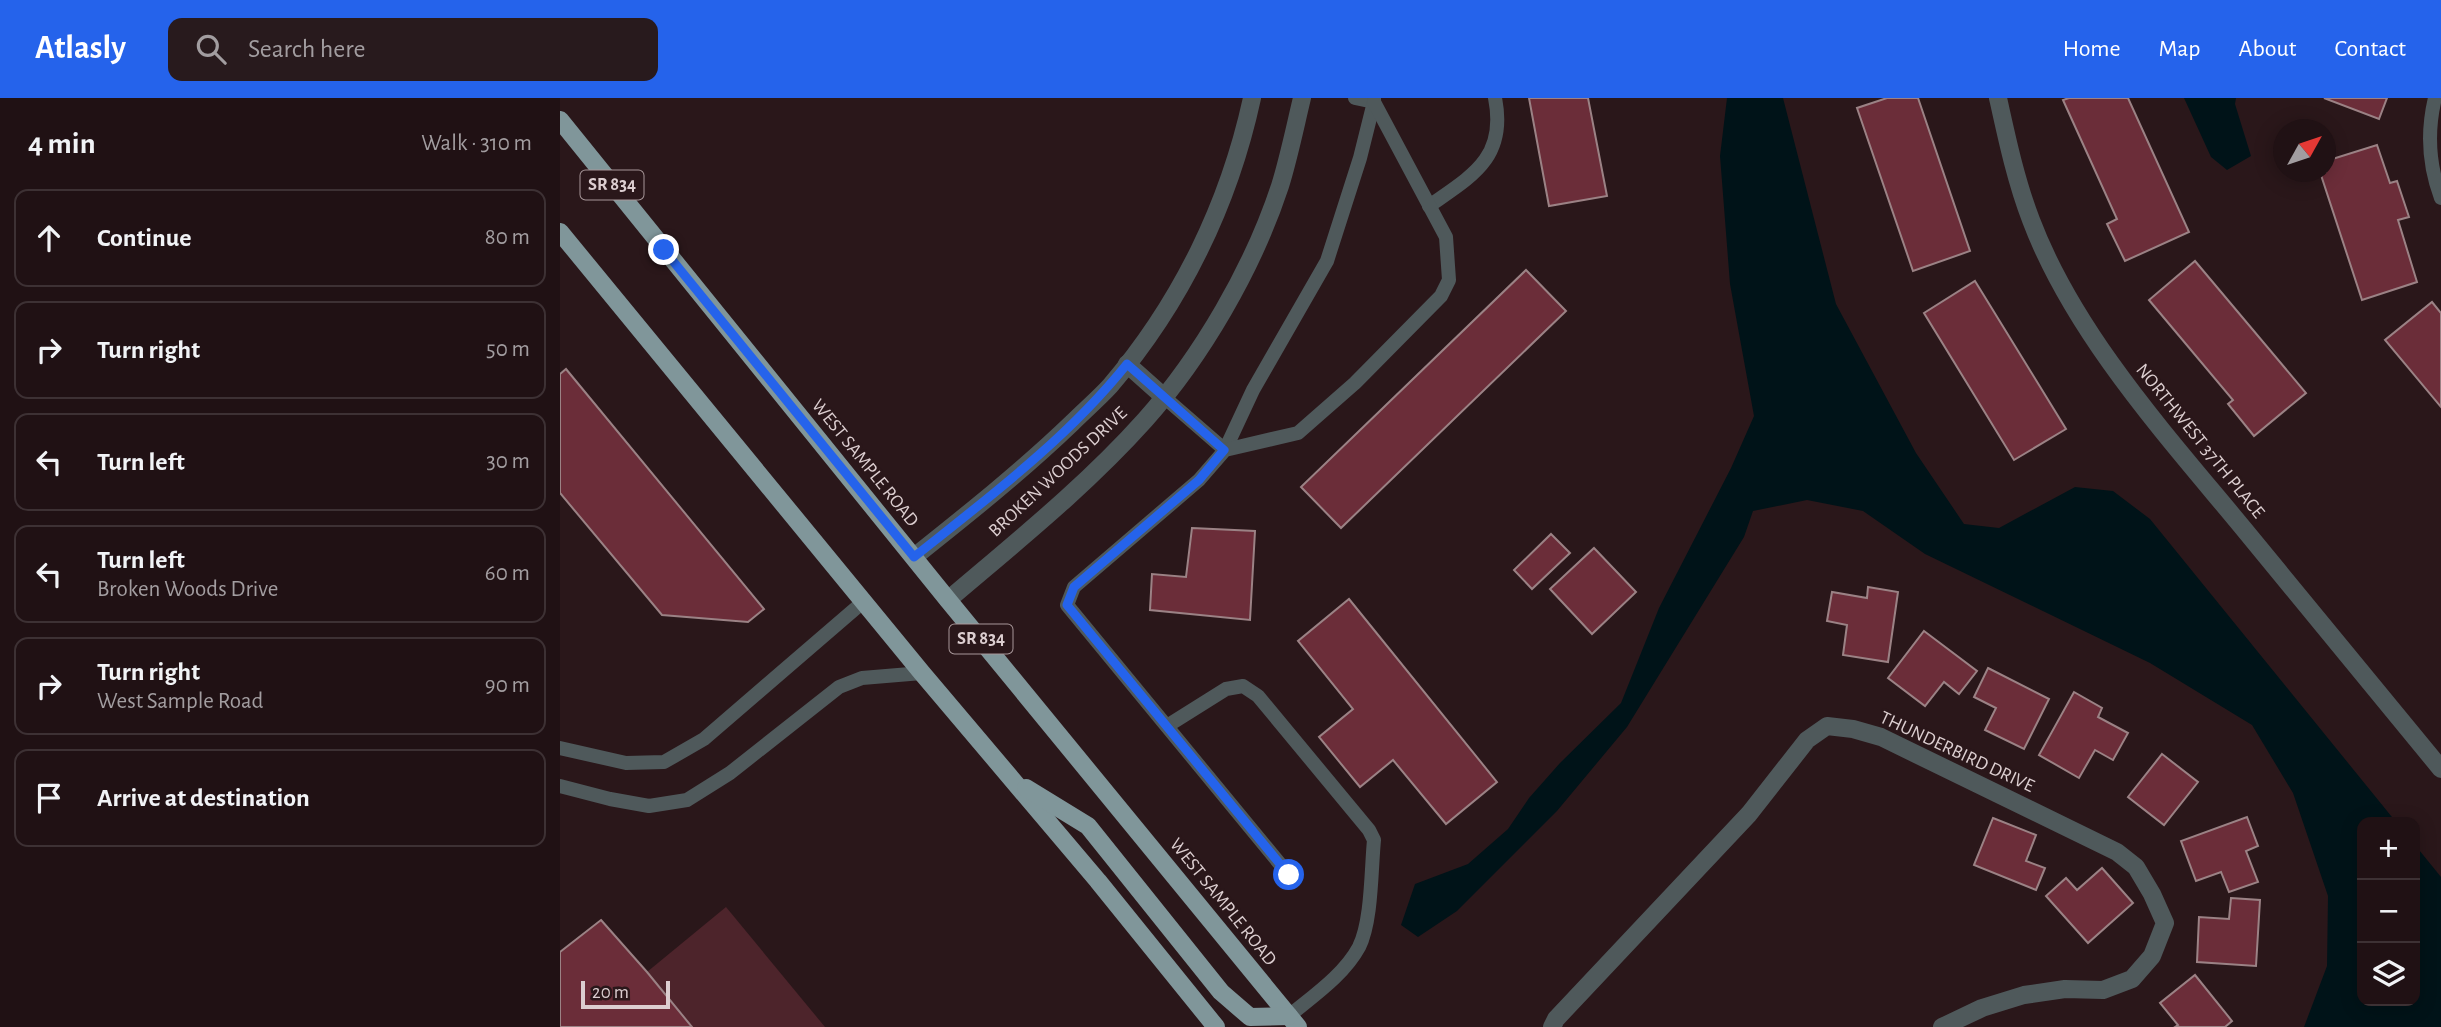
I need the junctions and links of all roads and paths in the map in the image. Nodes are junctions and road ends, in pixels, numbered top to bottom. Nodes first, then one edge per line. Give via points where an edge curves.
1 (1252, 98) edge
2 (1302, 98) edge
3 (1355, 98) edge
4 (1495, 98) edge
5 (1998, 98) edge
6 (2435, 98) edge
7 (1374, 100) edge
8 (560, 120) edge
9 (2441, 198) edge
10 (1429, 206) junction
11 (560, 232) edge
12 (1127, 364) junction
13 (1164, 397) junction
14 (1224, 450) junction
15 (914, 557) junction
16 (948, 600) junction
17 (863, 602) junction
18 (922, 673) junction
19 (1167, 726) junction
20 (560, 748) edge
21 (2438, 759) edge
22 (1012, 778) junction
23 (560, 786) edge
24 (1289, 875) dead end
25 (1294, 1021) edge
26 (1216, 1027) edge
27 (1552, 1027) edge
28 (1942, 1027) edge

1 - 12 street, BROKEN WOODS DRIVE via 1215,218 1167,308
2 - 13 street, BROKEN WOODS DRIVE via 1279,187 1260,237 1209,334
3 - 7 lane
4 - 10 lane via 1497,139 1490,155 1466,180
5 - 21 street, NORTHWEST 37TH PLACE via 2031,222 2098,346
6 - 9 lane via 2429,122 2430,149
7 - 10 lane
7 - 14 lane via 1327,261
8 - 15 main road, WEST SAMPLE ROAD / SR 834
10 - 14 lane via 1446,237 1449,280 1441,296 1298,433
11 - 17 main road
12 - 13 street
12 - 15 street, BROKEN WOODS DRIVE via 1038,456
13 - 14 lane
13 - 16 street, BROKEN WOODS DRIVE via 1068,497
14 - 19 lane via 1199,480 1074,587 1067,605
15 - 16 main road, WEST SAMPLE ROAD / SR 834
16 - 25 main road, WEST SAMPLE ROAD / SR 834
17 - 18 main road
17 - 20 lane via 704,739 664,762 625,763
18 - 22 main road
18 - 23 lane via 862,678 839,687 730,773 687,800 649,806
19 - 24 lane
19 - 25 lane via 1226,689 1243,686 1258,696 1374,840 1366,927 1359,948
22 - 25 main road via 1088,827 1222,992 1250,1017
22 - 26 main road
27 - 28 street, THUNDERBIRD DRIVE via 1749,814 1807,740 1827,726 1881,737 2117,852 2136,867 2165,923 2152,956 2132,979 2104,990 2024,995

